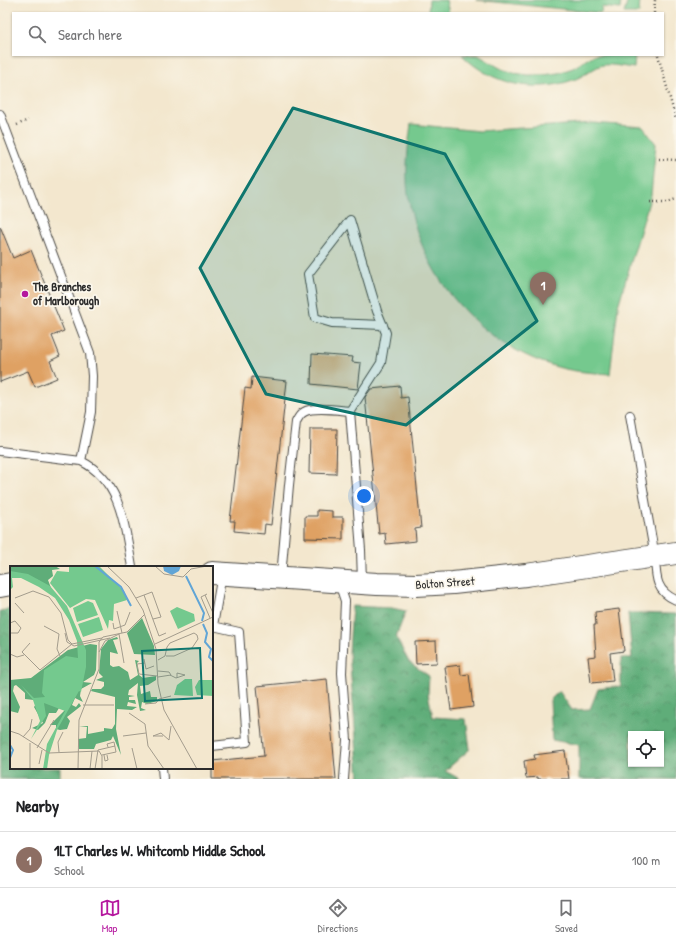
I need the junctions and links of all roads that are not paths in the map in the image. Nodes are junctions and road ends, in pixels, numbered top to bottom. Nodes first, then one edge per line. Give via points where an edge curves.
1 (0, 114) edge
2 (383, 325) junction
3 (350, 411) junction
4 (630, 415) dead end
5 (0, 451) edge
6 (81, 462) junction
7 (676, 553) edge
8 (655, 557) junction
9 (132, 566) edge
10 (217, 573) edge
11 (281, 577) junction
12 (339, 581) junction
13 (362, 583) junction
14 (10, 584) edge
15 (0, 586) edge
16 (676, 600) edge
17 (213, 626) edge
18 (213, 746) edge
19 (162, 769) edge
20 (163, 779) edge
21 (344, 779) edge

1 - 6 lane via 90,353 91,412
2 - 2 lane via 375,304 350,220 308,274 315,318 332,323
2 - 3 lane via 386,333 381,363
3 - 11 lane via 308,410 297,419 294,428
3 - 13 lane
4 - 8 lane
5 - 6 lane
6 - 9 lane via 89,465 106,480 116,499 124,521
7 - 8 main road, Bolton Street
8 - 13 main road, Bolton Street via 453,583
8 - 16 lane via 658,585 663,592
10 - 11 main road, Bolton Street
10 - 17 lane
11 - 12 main road, Bolton Street
12 - 13 main road, Bolton Street
12 - 21 lane via 344,601 342,673 347,740
14 - 15 main road
17 - 18 lane via 239,632 247,742
19 - 20 lane

